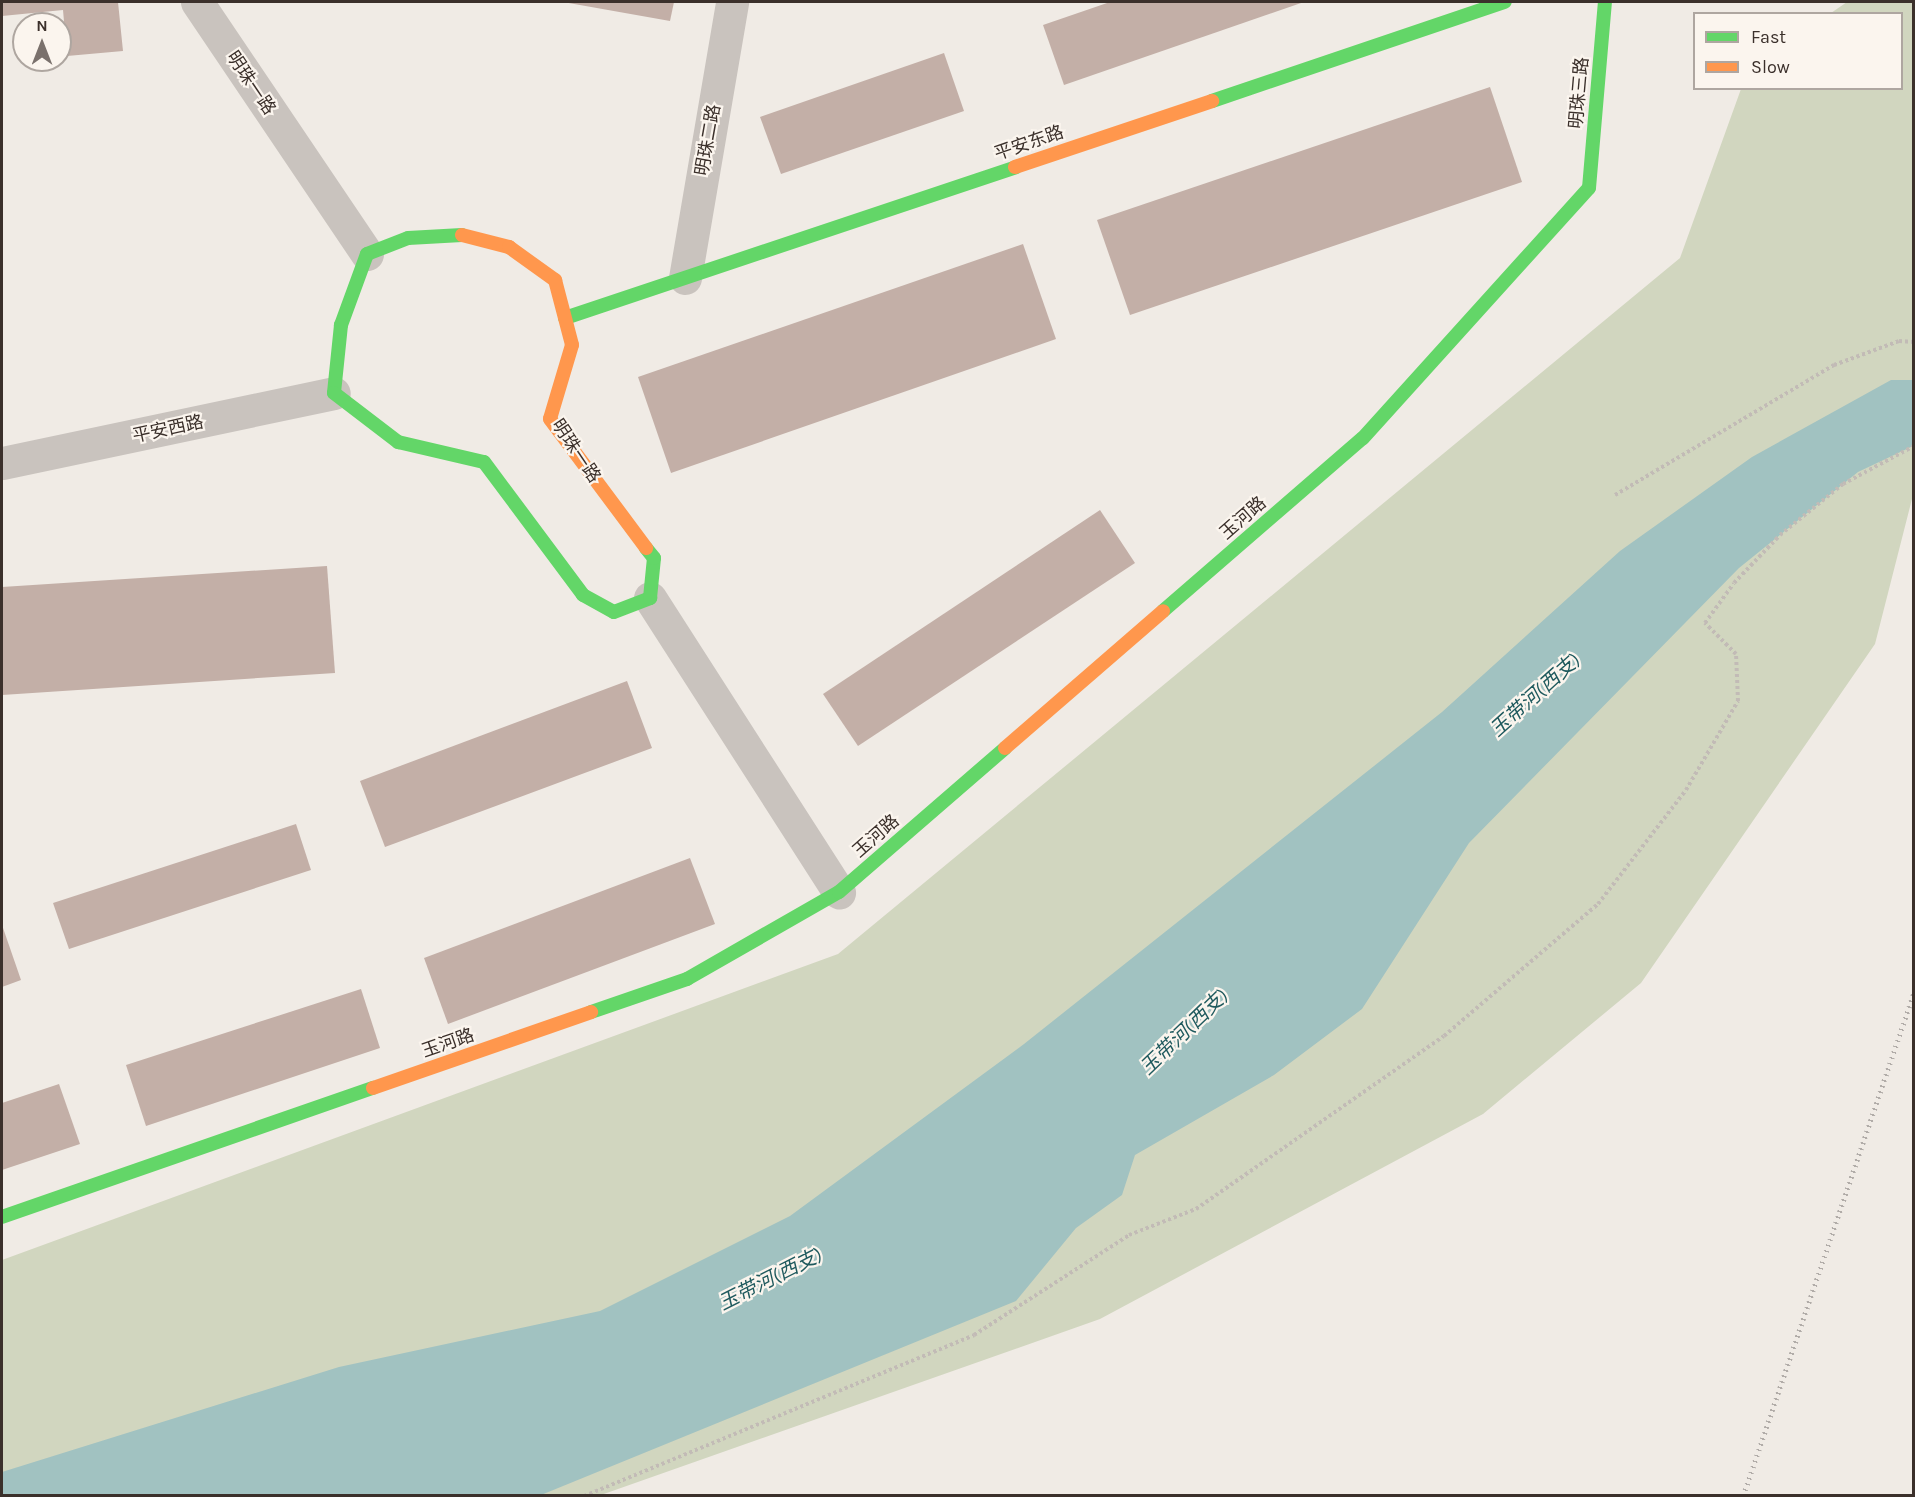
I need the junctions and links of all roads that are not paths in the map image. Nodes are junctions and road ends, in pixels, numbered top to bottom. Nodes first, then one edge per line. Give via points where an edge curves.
1 (197, 2) edge
2 (732, 2) edge
3 (1505, 2) edge
4 (1605, 2) edge
5 (1589, 188) joint
6 (366, 254) junction
7 (685, 278) junction
8 (565, 318) junction
9 (334, 393) junction
10 (2, 463) edge
11 (650, 598) junction
12 (839, 892) junction
13 (2, 1217) edge

1 - 6 street, 明珠一路
2 - 7 street, 明珠二路
3 - 7 street, 平安东路
4 - 5 street, 明珠三路
5 - 12 street, 玉河路 via 1363,438
6 - 8 street, 明珠一路 via 408,238 462,235 508,247 555,280
6 - 9 street via 341,325
7 - 8 street, 平安东路
8 - 11 street, 明珠一路 via 572,345 550,419 654,558
9 - 10 street, 平安西路
9 - 11 street via 398,442 484,462 583,595 614,612
11 - 12 street
12 - 13 street, 玉河路 via 687,979

